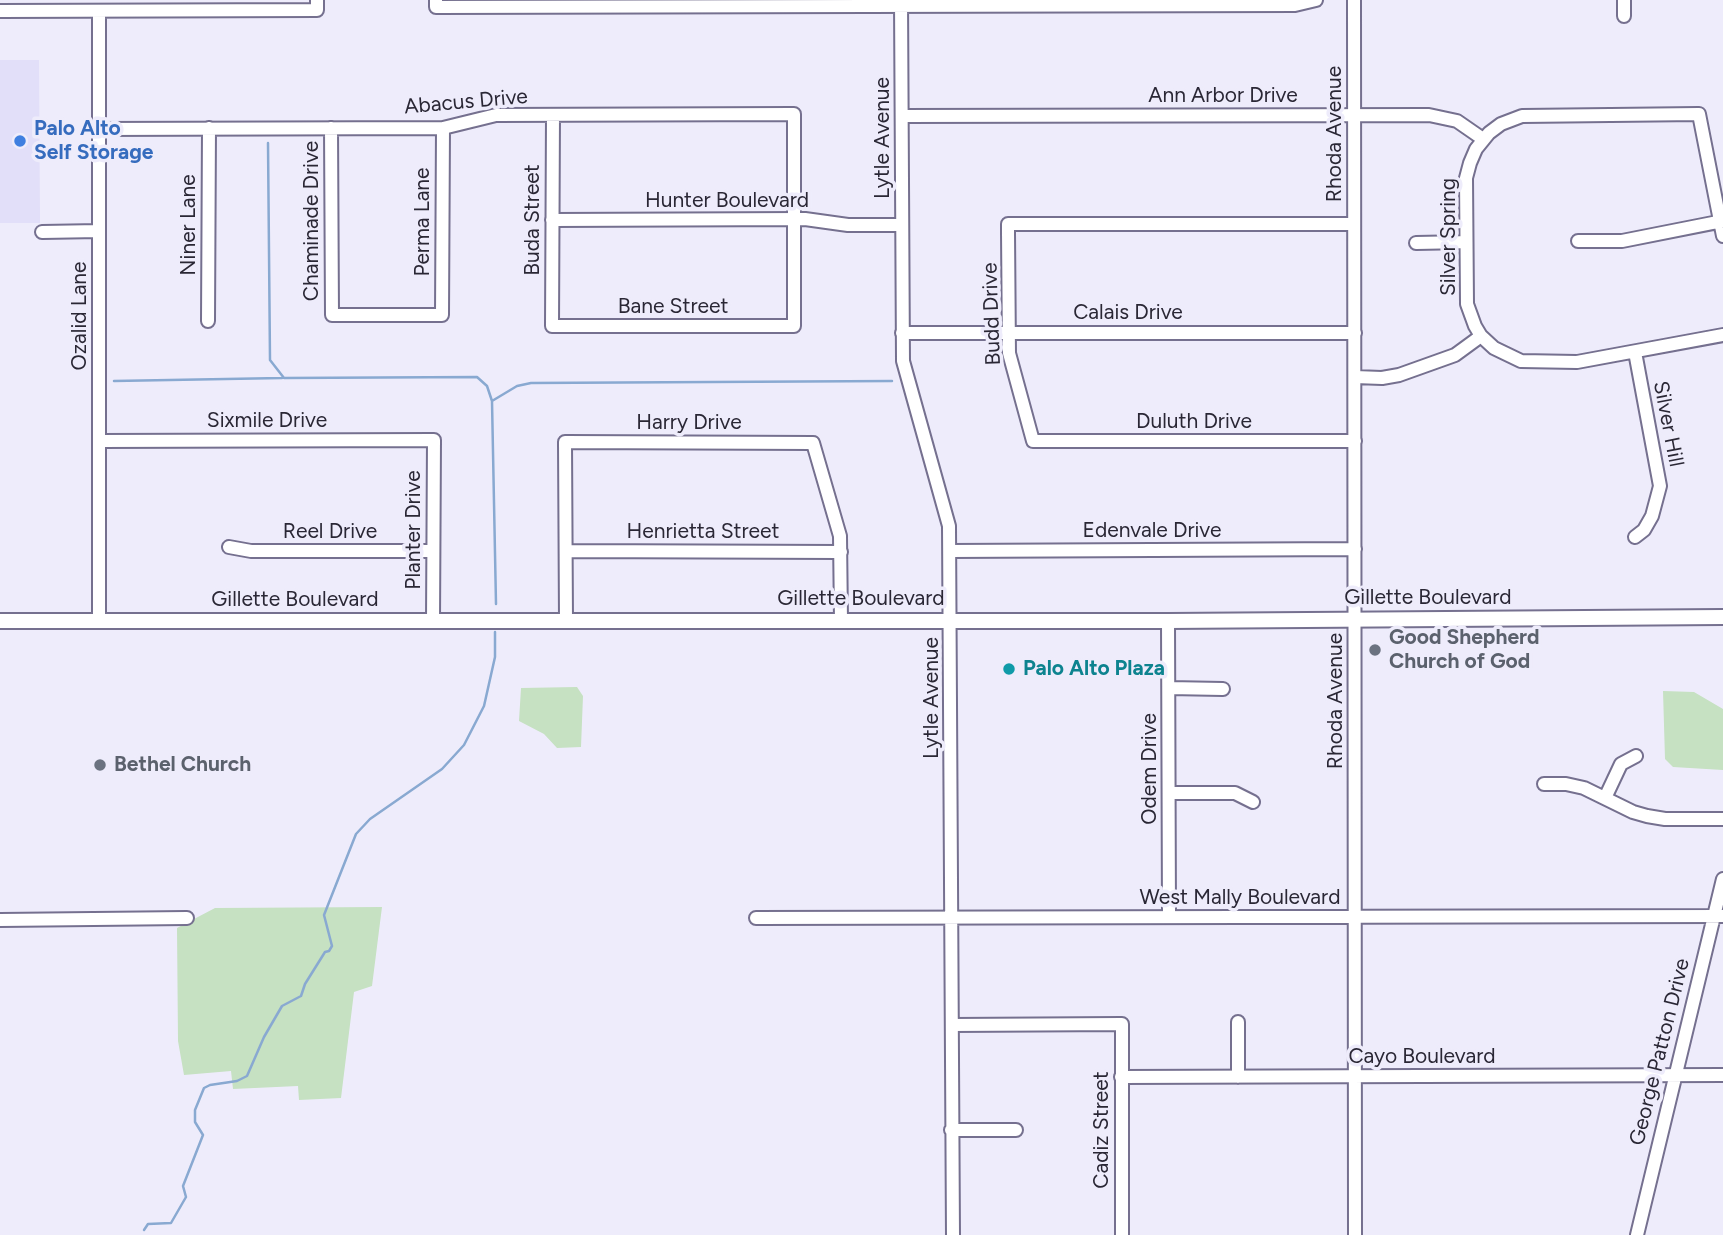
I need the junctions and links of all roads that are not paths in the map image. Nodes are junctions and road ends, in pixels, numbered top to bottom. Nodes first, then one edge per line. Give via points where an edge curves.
1 (1316, 0) edge
2 (1354, 0) edge
3 (1624, 0) edge
4 (534, 3) edge
5 (631, 3) edge
6 (901, 3) edge
7 (1000, 3) edge
8 (1186, 3) edge
9 (436, 4) edge
10 (317, 5) edge
11 (8, 7) edge
12 (99, 11) junction
13 (1624, 16) dead end
14 (553, 115) junction
15 (1354, 115) junction
16 (902, 116) junction
17 (209, 128) junction
18 (331, 128) junction
19 (443, 128) junction
20 (99, 129) junction
21 (1483, 139) junction
22 (794, 219) junction
23 (552, 220) junction
24 (1722, 221) edge
25 (1354, 224) junction
26 (902, 225) junction
27 (99, 231) junction
28 (42, 232) dead end
29 (1723, 236) edge
30 (1578, 241) dead end
31 (1466, 242) junction
32 (1416, 243) dead end
33 (442, 315) joint
34 (208, 321) dead end
35 (552, 326) joint
36 (1009, 332) junction
37 (902, 333) junction
38 (1355, 333) junction
39 (1723, 335) edge
40 (1481, 336) junction
41 (1635, 352) junction
42 (1355, 377) junction
43 (434, 440) joint
44 (100, 441) junction
45 (1033, 441) joint
46 (1355, 441) junction
47 (1635, 537) dead end
48 (229, 547) dead end
49 (1355, 549) junction
50 (432, 551) junction
51 (566, 551) junction
52 (950, 551) junction
53 (841, 552) junction
54 (1723, 617) edge
55 (1355, 619) junction
56 (951, 620) junction
57 (0, 621) edge
58 (99, 621) junction
59 (433, 621) junction
60 (566, 621) junction
61 (841, 621) junction
62 (1167, 621) junction
63 (1169, 688) junction
64 (1223, 689) dead end
65 (1636, 756) dead end
66 (1544, 784) dead end
67 (1169, 793) junction
68 (1605, 798) junction
69 (1252, 802) dead end
70 (1723, 819) edge
71 (1723, 879) edge
72 (1719, 916) edge
73 (952, 917) junction
74 (1169, 917) junction
75 (1355, 917) junction
76 (187, 918) dead end
77 (757, 918) dead end
78 (0, 920) edge
79 (1238, 1023) dead end
80 (952, 1025) junction
81 (1723, 1074) edge
82 (1674, 1075) junction
83 (1121, 1077) junction
84 (1238, 1077) junction
85 (1355, 1077) junction
86 (951, 1130) junction
87 (1016, 1130) dead end
88 (953, 1235) edge
89 (1122, 1235) edge
90 (1355, 1235) edge
91 (1637, 1235) edge

1 - 8 street via 1295,5
2 - 15 street, Rhoda Avenue
3 - 13 street
4 - 5 street
4 - 9 street
5 - 6 street
6 - 7 street
6 - 16 street, Lytle Avenue
7 - 8 street
10 - 12 street
11 - 12 street
12 - 20 street, Ozalid Lane
14 - 19 street, Abacus Drive via 484,116
14 - 22 street, Abacus Drive via 794,114
14 - 23 street, Buda Street
15 - 16 street, Ann Arbor Drive
15 - 21 street, Ann Arbor Drive via 1444,117
15 - 25 street, Rhoda Avenue
16 - 26 street, Lytle Avenue
17 - 18 street, Abacus Drive
17 - 20 street, Abacus Drive
17 - 34 street, Niner Lane
18 - 19 street, Abacus Drive
18 - 33 street, Chaminade Drive via 332,315
19 - 33 street, Perma Lane
20 - 27 street, Ozalid Lane
21 - 24 street via 1501,124 1530,115 1699,114
21 - 31 street, Silver Spring via 1468,170
22 - 23 street, Hunter Boulevard
22 - 26 street, Hunter Boulevard
22 - 35 street, Bane Street via 794,326
23 - 35 street, Buda Street
24 - 29 street
24 - 30 street via 1622,242
25 - 36 street, Budd Drive via 1008,224
25 - 38 street, Rhoda Avenue
26 - 37 street, Lytle Avenue
27 - 28 street
27 - 44 street, Ozalid Lane
31 - 32 street
31 - 40 street, Silver Spring via 1467,304
36 - 37 street, Calais Drive
36 - 38 street, Calais Drive
36 - 45 street, Budd Drive via 1012,369
37 - 52 street, Lytle Avenue via 905,374 946,510
38 - 42 street, Rhoda Avenue
39 - 41 street
40 - 41 street via 1500,352 1528,362 1577,362
40 - 42 street via 1455,355 1399,375
41 - 47 street, Silver Hill via 1660,486 1652,516
42 - 46 street, Rhoda Avenue
43 - 44 street, Sixmile Drive
43 - 50 street, Planter Drive
44 - 58 street, Ozalid Lane
45 - 46 street, Duluth Drive
46 - 49 street, Rhoda Avenue
48 - 50 street, Reel Drive via 251,551
49 - 52 street, Edenvale Drive
49 - 55 street, Rhoda Avenue
50 - 59 street, Planter Drive
51 - 53 street, Henrietta Street
51 - 53 street, Harry Drive via 565,442 813,443 838,524
51 - 60 street
52 - 56 street, Lytle Avenue
53 - 61 street
54 - 55 main road, Gillette Boulevard
55 - 62 main road, Gillette Boulevard
55 - 75 street, Rhoda Avenue
56 - 61 main road, Gillette Boulevard
56 - 62 main road, Gillette Boulevard
56 - 73 street, Lytle Avenue
57 - 58 main road, Gillette Boulevard
58 - 59 main road, Gillette Boulevard
59 - 60 main road, Gillette Boulevard
60 - 61 main road, Gillette Boulevard
62 - 63 street, Odem Drive
63 - 64 street
63 - 67 street, Odem Drive
65 - 68 street via 1621,764
66 - 68 street via 1574,785
67 - 69 street via 1235,793
67 - 74 street, Odem Drive
68 - 70 street via 1647,816
71 - 72 street, George Patton Drive
72 - 75 street, West Mally Boulevard
72 - 82 street, George Patton Drive
73 - 74 street, West Mally Boulevard
73 - 77 street, West Mally Boulevard
73 - 80 street, Lytle Avenue
74 - 75 street, West Mally Boulevard
75 - 85 street, Rhoda Avenue
76 - 78 street
79 - 84 street
80 - 83 street, Cadiz Street via 1122,1024
80 - 86 street, Lytle Avenue
81 - 82 street, Cayo Boulevard
82 - 85 street, Cayo Boulevard
82 - 91 street, George Patton Drive
83 - 84 street, Cayo Boulevard
83 - 89 street, Cadiz Street
84 - 85 street, Cayo Boulevard
85 - 90 street, Rhoda Avenue
86 - 87 street
86 - 88 street, Lytle Avenue

